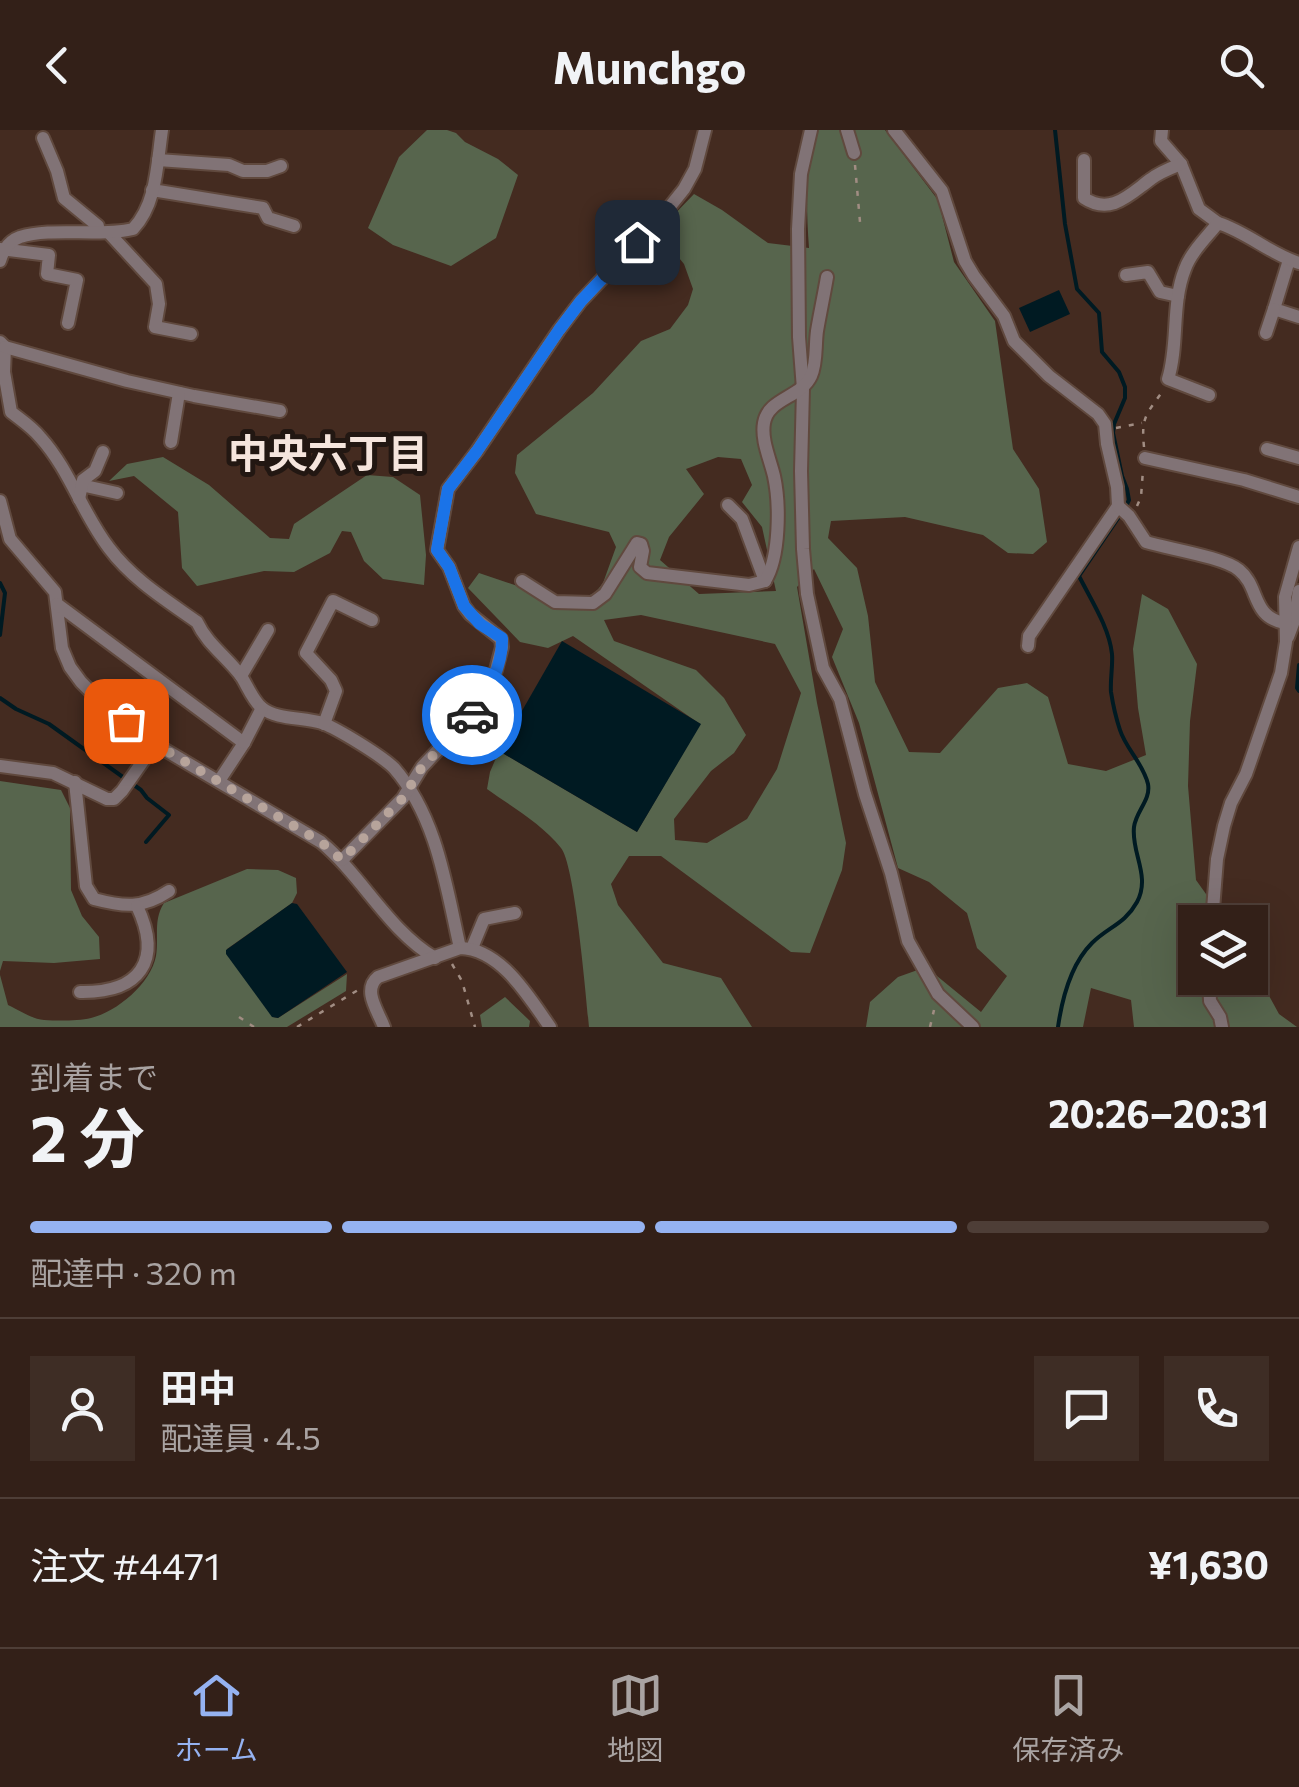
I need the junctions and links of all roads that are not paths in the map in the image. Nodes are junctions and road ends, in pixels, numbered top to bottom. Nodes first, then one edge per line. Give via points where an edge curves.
1 (162, 130) edge
2 (705, 130) edge
3 (811, 130) edge
4 (848, 130) edge
5 (894, 130) edge
6 (1162, 130) edge
7 (43, 133) edge
8 (854, 154) road end
9 (158, 160) junction
10 (1084, 160) dead end
11 (1181, 164) junction
12 (281, 166) dead end
13 (152, 190) junction
14 (1218, 224) junction
15 (294, 226) dead end
16 (103, 230) junction
17 (1, 253) edge
18 (1294, 262) edge
19 (1126, 275) dead end
20 (827, 277) dead end
21 (1178, 296) junction
22 (1274, 309) junction
23 (1299, 317) edge
24 (68, 323) dead end
25 (1266, 333) dead end
26 (191, 334) dead end
27 (3, 345) edge
28 (803, 388) junction
29 (179, 393) junction
30 (1209, 395) dead end
31 (280, 410) dead end
32 (170, 442) dead end
33 (1268, 449) dead end
34 (103, 452) dead end
35 (1145, 458) dead end
36 (1299, 458) edge
37 (80, 492) junction
38 (117, 492) dead end
39 (1299, 498) edge
40 (0, 501) edge
41 (728, 505) dead end
42 (1118, 506) junction
43 (5, 538) edge
44 (1299, 549) edge
45 (522, 581) dead end
46 (765, 582) junction
47 (1299, 590) edge
48 (57, 604) junction
49 (372, 620) dead end
50 (1284, 623) junction
51 (268, 630) dead end
52 (1286, 642) junction
53 (1028, 646) dead end
54 (241, 676) junction
55 (262, 708) junction
56 (324, 724) junction
57 (155, 744) junction
58 (244, 744) junction
59 (0, 766) edge
60 (219, 781) junction
61 (75, 782) junction
62 (410, 789) junction
63 (342, 860) junction
64 (168, 891) dead end
65 (1214, 905) edge
66 (137, 906) junction
67 (515, 913) dead end
68 (466, 948) junction
69 (441, 956) junction
70 (80, 992) dead end
71 (1210, 995) edge
72 (384, 1027) edge
73 (550, 1027) edge
74 (973, 1027) edge
75 (1222, 1027) edge

1 - 9 street
2 - 62 street via 684,189 581,301 448,489 437,550 464,606 502,638 502,647 478,708
3 - 28 street via 800,174 798,230
4 - 8 street
5 - 42 street via 942,191 965,260 1014,341 1105,424
6 - 11 street via 1161,141
7 - 16 street via 64,198
9 - 12 street via 243,171
9 - 13 street
10 - 11 street via 1084,198 1099,204 1124,200
11 - 14 street via 1199,209
13 - 15 street via 263,208 268,218
13 - 16 street via 133,230
14 - 18 street
14 - 21 street via 1186,264
16 - 17 street via 21,237
16 - 26 street via 156,284 155,328
17 - 24 street via 49,256 47,274 77,280
18 - 22 street
19 - 21 street via 1148,272 1160,292
20 - 28 street via 813,373
21 - 30 street via 1166,385
22 - 23 street
22 - 25 street
27 - 29 street
27 - 37 street via 11,412 41,437
28 - 46 street via 768,410 764,421 777,498 774,558
28 - 74 street via 803,549 822,668 840,700 908,941 938,994
29 - 31 street
29 - 32 street
33 - 36 street
34 - 37 street
35 - 39 street
37 - 38 street
37 - 54 street via 108,548 128,571 197,622
40 - 43 street
41 - 46 street via 742,519
42 - 50 street via 1146,542 1236,568 1262,610
42 - 53 street
43 - 48 street via 55,592
44 - 50 street
45 - 46 street via 554,602 593,603 640,544 646,574
47 - 52 street
48 - 57 street via 70,667
48 - 58 street
49 - 56 street via 334,600 306,654 336,692
50 - 52 street
51 - 54 street
52 - 65 street via 1281,674 1224,826
54 - 55 street
55 - 56 street
55 - 58 street
56 - 62 street via 384,759
57 - 60 street
57 - 61 street via 114,799
58 - 60 street
59 - 61 street
60 - 63 street
61 - 66 street via 86,886 94,899
62 - 63 street
62 - 68 street
63 - 69 street via 404,935
64 - 66 street
66 - 70 street via 149,948 142,972 116,988
67 - 68 street via 484,919
68 - 69 street
68 - 73 street via 511,974
69 - 72 street via 372,982
71 - 75 street

